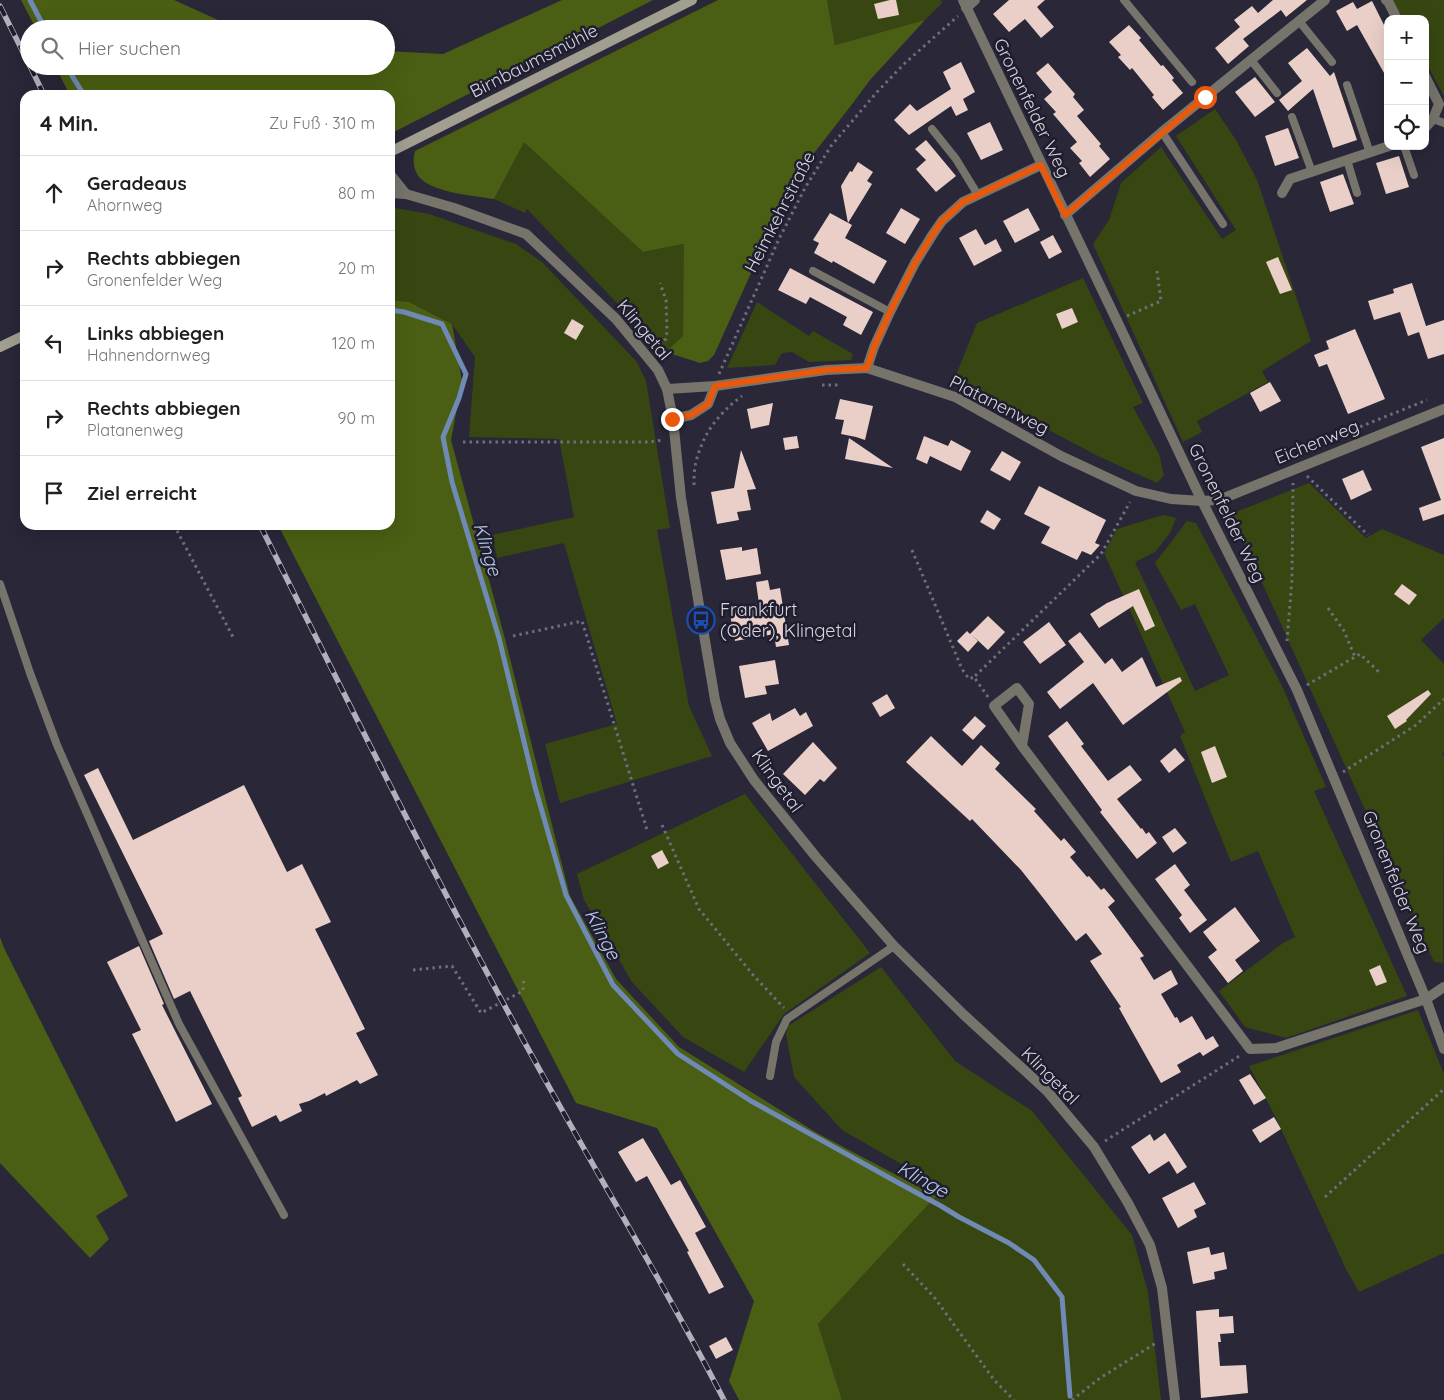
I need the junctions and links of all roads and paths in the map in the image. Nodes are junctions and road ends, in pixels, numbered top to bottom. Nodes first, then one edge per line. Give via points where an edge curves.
1 (692, 0) edge
2 (975, 0) edge
3 (1124, 0) edge
4 (1325, 0) edge
5 (1386, 0) edge
6 (964, 4) edge
7 (1394, 15) edge
8 (1299, 21) junction
9 (1251, 60) junction
10 (1332, 62) dead end
11 (1192, 82) dead end
12 (1429, 84) edge
13 (1347, 85) dead end
14 (1277, 93) dead end
15 (1292, 117) dead end
16 (1434, 119) junction
17 (1444, 123) edge
18 (1429, 124) edge
19 (932, 129) dead end
20 (1162, 132) junction
21 (1384, 148) edge
22 (395, 149) edge
23 (1405, 150) edge
24 (1370, 152) junction
25 (1347, 160) junction
26 (1041, 165) junction
27 (1312, 172) junction
28 (1414, 175) dead end
29 (395, 180) edge
30 (395, 193) edge
31 (1282, 193) dead end
32 (1358, 193) dead end
33 (406, 194) junction
34 (978, 195) junction
35 (1065, 215) junction
36 (1223, 224) dead end
37 (813, 271) dead end
38 (1157, 271) dead end
39 (660, 283) dead end
40 (890, 312) junction
41 (1117, 320) junction
42 (20, 337) edge
43 (0, 347) edge
44 (645, 354) junction
45 (867, 368) junction
46 (815, 385) dead end
47 (840, 385) dead end
48 (715, 386) junction
49 (667, 389) junction
50 (745, 393) dead end
51 (1444, 409) edge
52 (672, 419) junction
53 (674, 438) junction
54 (463, 442) dead end
55 (1296, 469) junction
56 (694, 490) dead end
57 (1136, 491) junction
58 (1202, 501) junction
59 (177, 530) edge
60 (1368, 535) dead end
61 (912, 550) dead end
62 (0, 584) edge
63 (1328, 608) dead end
64 (232, 636) dead end
65 (513, 636) dead end
66 (1356, 657) junction
67 (1284, 665) junction
68 (1381, 674) dead end
69 (974, 677) junction
70 (1297, 690) junction
71 (1444, 699) edge
72 (994, 706) junction
73 (1022, 746) junction
74 (1335, 778) junction
75 (662, 826) dead end
76 (648, 833) dead end
77 (894, 946) junction
78 (413, 970) dead end
79 (524, 979) dead end
80 (1444, 986) edge
81 (1426, 999) junction
82 (792, 1016) junction
83 (1250, 1049) junction
84 (1444, 1049) edge
85 (770, 1076) dead end
86 (1444, 1089) edge
87 (1094, 1147) junction
88 (1325, 1197) dead end
89 (284, 1215) dead end
90 (904, 1264) dead end
91 (1168, 1336) junction
92 (1014, 1400) edge
93 (1072, 1400) edge
94 (1175, 1400) edge

1 - 22 main road, Birnbaumsmühle
2 - 6 street
3 - 11 lane
4 - 8 street
5 - 7 street
6 - 26 street, Gronenfelder Weg
6 - 48 path, Heimkehrstraße via 877,92 831,146 779,239
8 - 9 street
8 - 10 lane
9 - 14 lane
9 - 20 street
12 - 16 street via 1439,104
13 - 24 lane
15 - 27 lane
16 - 17 lane
16 - 18 street
19 - 34 lane via 956,159
20 - 35 street
20 - 36 lane
21 - 24 street
23 - 28 lane
24 - 25 street
25 - 27 street
25 - 32 lane
26 - 34 street
26 - 35 street, Gronenfelder Weg
27 - 31 street via 1290,179
29 - 33 street
30 - 33 street, Klingetal
33 - 44 street, Klingetal via 526,234 616,320
34 - 40 street via 963,202 942,221 915,263
35 - 41 street, Gronenfelder Weg
37 - 40 lane
38 - 41 path via 1161,301
39 - 44 path via 666,300 666,339
40 - 45 street
41 - 58 street, Gronenfelder Weg
42 - 43 main road
44 - 49 street, Klingetal
45 - 48 street, Platanenweg via 826,370
45 - 57 street, Platanenweg via 955,397 1061,456
46 - 47 path
48 - 49 street, Platanenweg
48 - 52 street via 708,404 691,415
49 - 52 street, Klingetal
50 - 56 path via 727,406 702,443 695,463
51 - 55 street, Eichenweg
52 - 53 street, Klingetal
53 - 54 path via 649,442
53 - 77 street, Klingetal via 715,700 723,727 754,780
55 - 58 street, Eichenweg via 1219,500
55 - 60 path
55 - 67 path via 1292,579
57 - 58 street, Platanenweg via 1171,499
57 - 69 path via 1101,554
58 - 67 street, Gronenfelder Weg
59 - 64 path
61 - 69 path via 962,669 969,679
62 - 89 lane via 57,746 179,1024
63 - 66 path
65 - 76 path via 582,621
66 - 68 path via 1360,654
66 - 70 path
67 - 70 street, Gronenfelder Weg
69 - 72 path
70 - 74 street, Gronenfelder Weg
71 - 74 path via 1416,725
72 - 73 street
72 - 73 street via 1017,688 1029,704
73 - 83 street
74 - 81 street, Gronenfelder Weg
75 - 82 path via 700,910
77 - 82 lane
77 - 87 street, Klingetal via 1047,1091
78 - 79 path via 452,966 481,1013 523,991
80 - 81 street
81 - 83 street via 1276,1048
81 - 84 street, Gronenfelder Weg
82 - 85 lane via 787,1019 776,1042
83 - 87 path
86 - 88 path
87 - 91 street, Klingetal via 1150,1244 1162,1288
90 - 92 path via 934,1297 994,1380
91 - 93 path via 1100,1378
91 - 94 street, Klingetal

